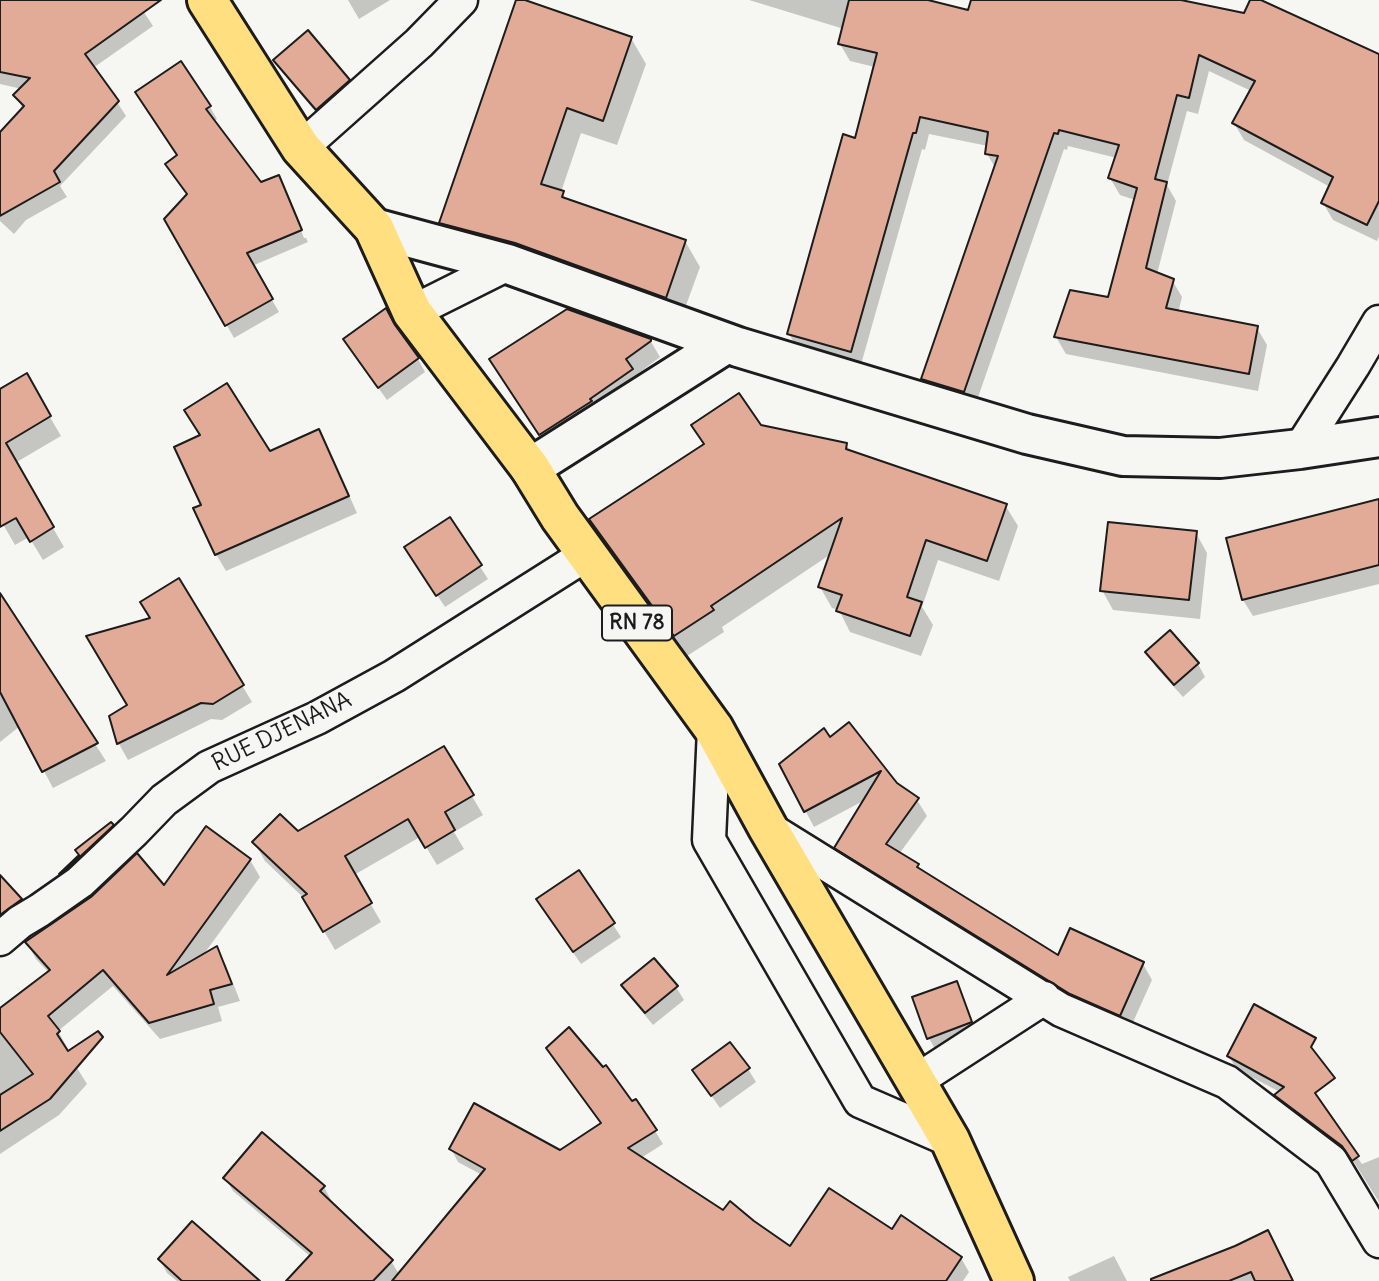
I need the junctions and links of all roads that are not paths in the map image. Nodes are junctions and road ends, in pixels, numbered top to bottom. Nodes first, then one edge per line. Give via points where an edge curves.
1 (207, 0) edge
2 (461, 0) edge
3 (301, 148) junction
4 (374, 228) junction
5 (508, 264) junction
6 (412, 312) junction
7 (1379, 322) edge
8 (727, 344) junction
9 (1379, 437) edge
10 (1300, 449) junction
11 (530, 468) junction
12 (587, 554) junction
13 (715, 729) junction
14 (768, 828) junction
15 (0, 939) edge
16 (1044, 999) junction
17 (916, 1081) junction
18 (950, 1140) junction
19 (1379, 1241) edge
20 (1014, 1281) edge

1 - 3 main road, RN 78
2 - 3 street
3 - 4 main road, RN 78
4 - 5 street
4 - 6 main road, RN 78
5 - 6 street
5 - 8 street
6 - 11 main road, RN 78
7 - 10 street
8 - 10 street via 1027,434 1123,456 1220,458
8 - 11 street
9 - 10 street
11 - 12 main road, RN 78
12 - 13 main road, RN 78
12 - 15 street, RUE DJENANA via 394,676 317,718 209,767 164,800 80,882
13 - 14 main road, RN 78
13 - 18 street via 709,840 860,1101
14 - 16 street
14 - 17 main road, RN 78
16 - 17 street
16 - 19 street via 1227,1082 1331,1161
17 - 18 main road, RN 78
18 - 20 main road, RN 78

